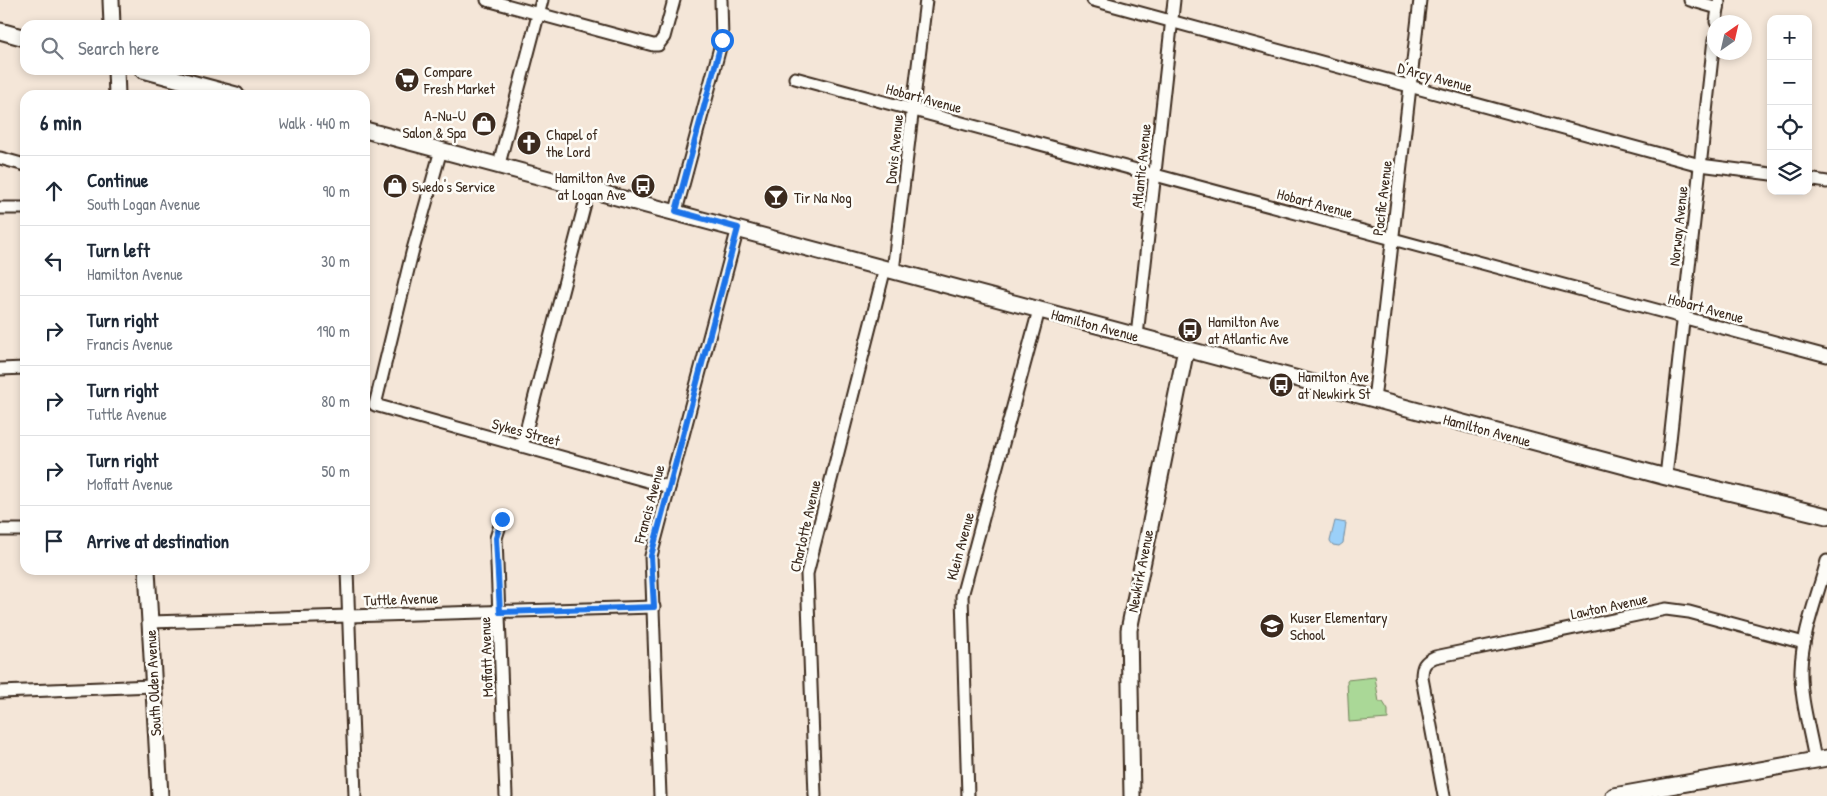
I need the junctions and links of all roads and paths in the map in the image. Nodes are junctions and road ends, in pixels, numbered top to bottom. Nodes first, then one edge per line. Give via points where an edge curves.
1 (111, 0) edge
2 (487, 0) edge
3 (542, 0) edge
4 (674, 0) edge
5 (721, 0) edge
6 (926, 0) edge
7 (1093, 0) edge
8 (1174, 0) edge
9 (1420, 0) edge
10 (1690, 0) edge
11 (1718, 4) edge
12 (538, 13) junction
13 (112, 20) edge
14 (1172, 22) junction
15 (0, 31) edge
16 (20, 37) edge
17 (1712, 60) edge
18 (116, 75) edge
19 (162, 75) edge
20 (795, 78) dead end
21 (1410, 86) junction
22 (117, 90) edge
23 (217, 90) edge
24 (913, 109) junction
25 (370, 131) edge
26 (441, 150) junction
27 (0, 158) edge
28 (20, 164) edge
29 (499, 164) junction
30 (1700, 165) junction
31 (1767, 173) edge
32 (1155, 176) junction
33 (1812, 180) edge
34 (1827, 182) edge
35 (590, 188) junction
36 (0, 208) edge
37 (20, 208) edge
38 (676, 211) junction
39 (738, 228) junction
40 (1392, 239) junction
41 (889, 270) junction
42 (1039, 310) junction
43 (1683, 318) junction
44 (1137, 336) junction
45 (1186, 349) junction
46 (1827, 356) edge
47 (20, 368) edge
48 (0, 369) edge
49 (1374, 400) junction
50 (522, 446) junction
51 (1666, 477) junction
52 (669, 487) junction
53 (1827, 516) edge
54 (502, 519) dead end
55 (0, 530) edge
56 (20, 530) edge
57 (1827, 561) edge
58 (147, 575) edge
59 (347, 575) edge
60 (654, 607) junction
61 (500, 612) junction
62 (348, 616) junction
63 (150, 622) junction
64 (1804, 643) junction
65 (153, 686) junction
66 (0, 692) edge
67 (1821, 759) edge
68 (160, 796) edge
69 (354, 796) edge
70 (506, 796) edge
71 (660, 796) edge
72 (815, 796) edge
73 (968, 796) edge
74 (1132, 796) edge
75 (1444, 796) edge
76 (1614, 796) edge

1 - 13 main road
2 - 12 street
3 - 12 street
4 - 12 street via 664,37 653,46
5 - 38 street via 722,40
6 - 24 street, Davis Avenue
7 - 14 street, D'Arcy Avenue
8 - 14 street, Atlantic Avenue
9 - 21 street, Pacific Avenue
10 - 11 street
12 - 29 street
14 - 21 street, D'Arcy Avenue
14 - 32 street, Atlantic Avenue
15 - 16 main road
17 - 30 street, Norway Avenue
18 - 22 main road
19 - 23 main road
20 - 24 street, Hobart Avenue
21 - 30 street, D'Arcy Avenue
21 - 40 street, Pacific Avenue
24 - 32 street, Hobart Avenue
24 - 41 street, Davis Avenue
25 - 26 main road, Hamilton Avenue
26 - 29 main road, Hamilton Avenue
26 - 50 street, Sykes Street via 375,405
27 - 28 street
29 - 35 main road, Hamilton Avenue
30 - 31 street, D'Arcy Avenue
30 - 43 street, Norway Avenue
32 - 40 street, Hobart Avenue
32 - 44 street, Atlantic Avenue
33 - 34 street
35 - 38 main road, Hamilton Avenue
35 - 50 street
36 - 37 street
38 - 39 main road, Hamilton Avenue
39 - 41 main road, Hamilton Avenue
39 - 52 street, Francis Avenue
40 - 43 street, Hobart Avenue
40 - 49 street, Pacific Avenue
41 - 42 main road, Hamilton Avenue
41 - 72 street, Charlotte Avenue via 807,574
42 - 44 main road, Hamilton Avenue
42 - 73 street, Klein Avenue via 962,596
43 - 46 street, Hobart Avenue
43 - 51 street, Norway Avenue
44 - 45 main road, Hamilton Avenue
45 - 49 main road, Hamilton Avenue
45 - 74 main road, Newkirk Avenue via 1129,630
47 - 48 street
49 - 51 main road, Hamilton Avenue
50 - 52 street, Sykes Street
51 - 53 main road, Hamilton Avenue
52 - 60 street, Francis Avenue via 651,556
54 - 61 street, Moffatt Avenue via 496,538
55 - 56 street
57 - 64 street
58 - 63 main road, South Olden Avenue
59 - 62 street
60 - 61 street, Tuttle Avenue
60 - 71 street, Francis Avenue
61 - 62 street, Tuttle Avenue
61 - 70 street, Moffatt Avenue
62 - 63 street, Tuttle Avenue
62 - 69 street
63 - 65 main road, South Olden Avenue
64 - 67 street via 1802,687
64 - 75 street, Lawton Avenue via 1689,612 1666,609 1427,660 1422,666 1422,678
65 - 66 street
65 - 68 main road, South Olden Avenue
67 - 76 main road

